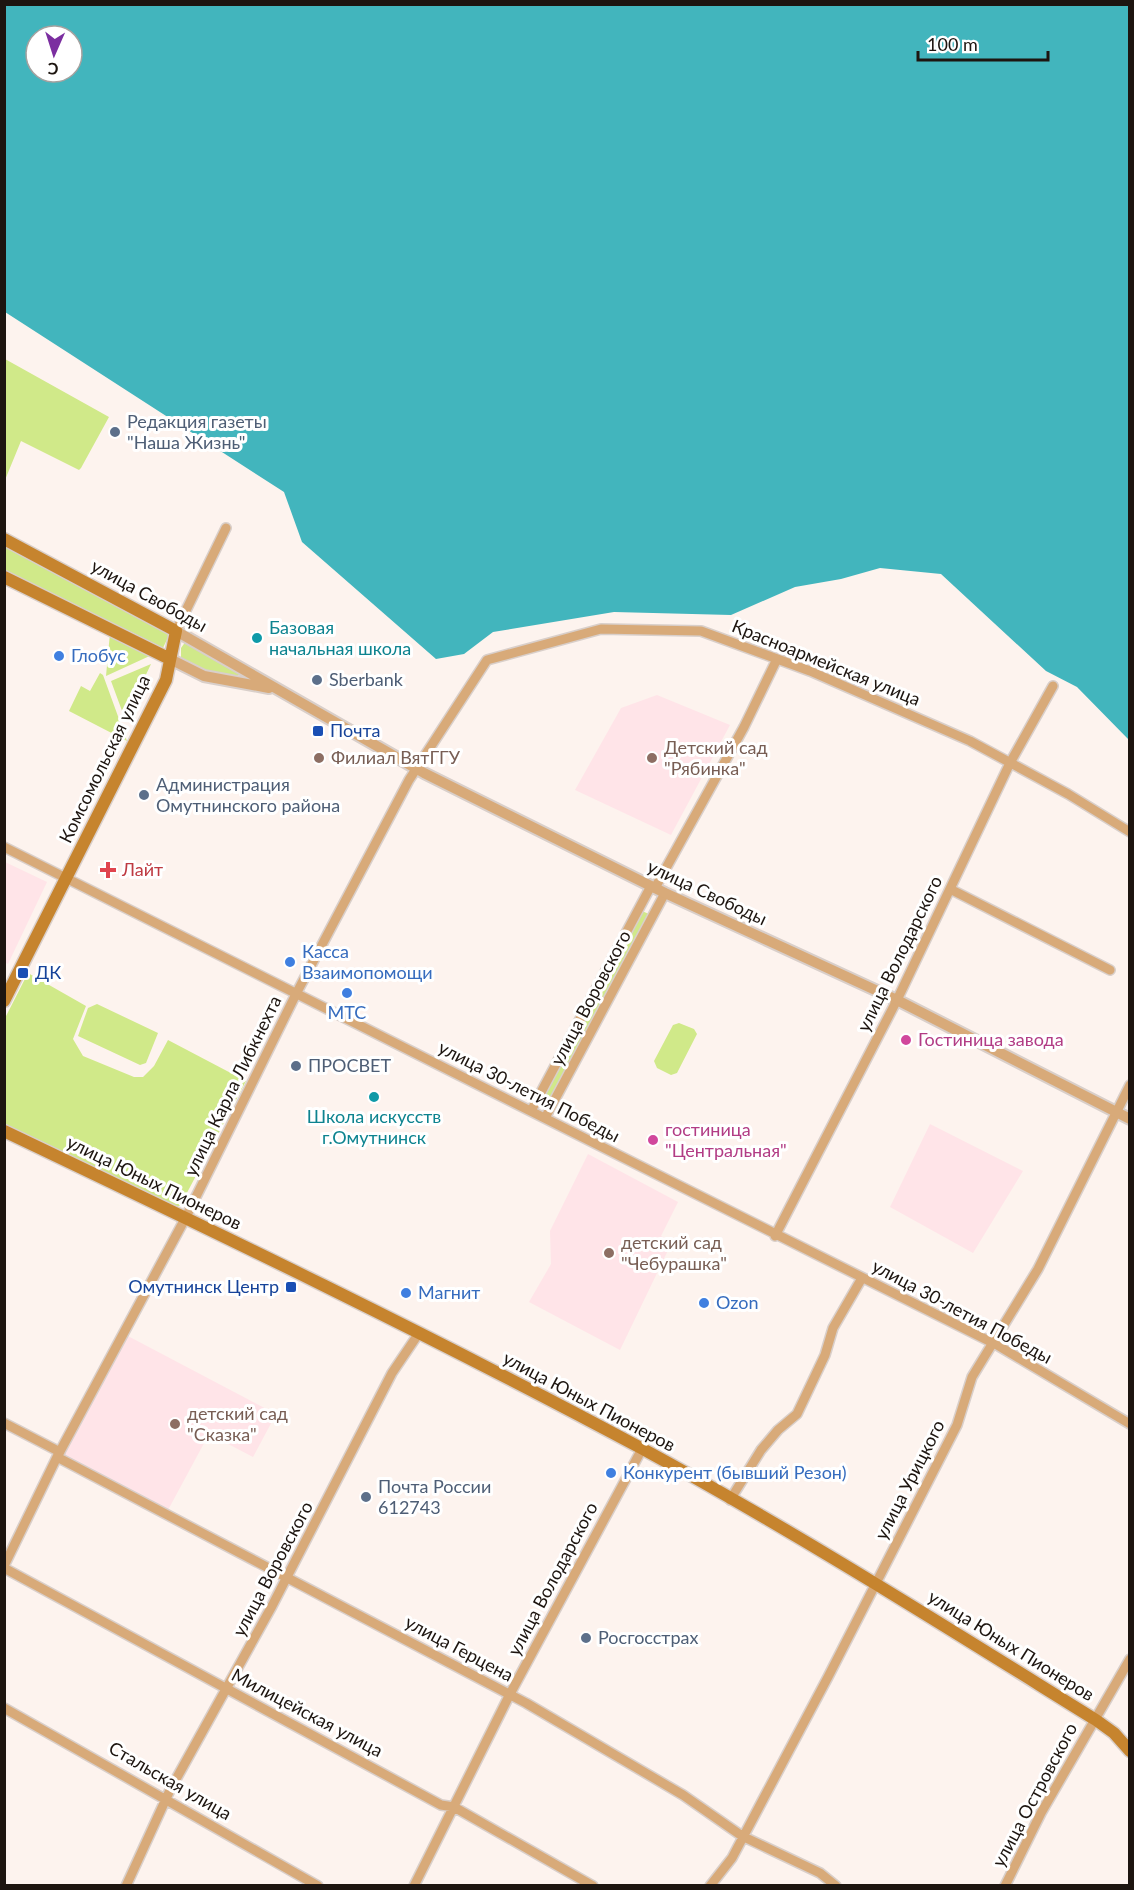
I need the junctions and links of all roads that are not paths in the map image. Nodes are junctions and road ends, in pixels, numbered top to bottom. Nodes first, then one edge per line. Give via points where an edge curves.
1 (226, 528) dead end
2 (4, 539) edge
3 (4, 577) edge
4 (176, 631) junction
5 (170, 659) junction
6 (777, 659) junction
7 (487, 660) joint
8 (1053, 686) dead end
9 (275, 688) junction
10 (1010, 763) junction
11 (416, 768) junction
12 (1130, 832) edge
13 (4, 847) edge
14 (66, 878) junction
15 (653, 887) junction
16 (950, 889) junction
17 (665, 894) junction
18 (1110, 970) dead end
19 (296, 994) junction
20 (897, 1000) junction
21 (4, 1001) edge
22 (1130, 1085) edge
23 (1117, 1110) junction
24 (531, 1111) junction
25 (545, 1118) junction
26 (1130, 1119) edge
27 (4, 1131) edge
28 (186, 1217) junction
29 (775, 1236) junction
30 (862, 1278) junction
31 (419, 1333) junction
32 (995, 1344) junction
33 (4, 1423) edge
34 (1130, 1424) edge
35 (642, 1449) junction
36 (58, 1454) junction
37 (730, 1500) junction
38 (4, 1567) edge
39 (288, 1577) junction
40 (874, 1582) junction
41 (1130, 1659) edge
42 (228, 1687) junction
43 (510, 1694) junction
44 (4, 1707) edge
45 (1096, 1720) junction
46 (1130, 1751) edge
47 (167, 1797) junction
48 (454, 1807) junction
49 (742, 1836) junction
50 (126, 1886) edge
51 (318, 1886) edge
52 (414, 1886) edge
53 (592, 1886) edge
54 (710, 1886) edge
55 (836, 1886) edge
56 (1005, 1886) edge

1 - 4 street, Комсомольская улица
2 - 4 main road, улица Свободы
3 - 5 main road, улица Свободы
4 - 5 main road, Комсомольская улица
4 - 9 street, улица Свободы
5 - 9 street, улица Свободы via 204,676
5 - 14 main road, Комсомольская улица via 166,680
6 - 7 street, Красноармейская улица via 701,631 634,628 594,631
6 - 10 street, Красноармейская улица via 970,741
6 - 15 street via 744,727
7 - 11 street, улица Карла Либкнехта
8 - 10 street, улица Володарского
9 - 11 street, улица Свободы
10 - 12 street, Красноармейская улица
10 - 16 street, улица Володарского
11 - 15 street, улица Свободы
11 - 19 street, улица Карла Либкнехта
13 - 14 street, улица 30-летия Победы
14 - 19 street, улица 30-летия Победы
14 - 21 main road, Комсомольская улица
15 - 17 street, улица Свободы
15 - 24 street
16 - 18 street
16 - 20 street, улица Володарского
17 - 20 street, улица Свободы
17 - 25 street, улица Воровского
19 - 24 street, улица 30-летия Победы
19 - 28 street, улица Карла Либкнехта
20 - 23 street, улица Свободы
20 - 29 street, улица Володарского
22 - 23 street, улица Урицкого
23 - 26 street, улица Свободы
23 - 32 street, улица Урицкого
24 - 25 street, улица 30-летия Победы
25 - 29 street, улица 30-летия Победы
27 - 28 main road, улица Юных Пионеров
28 - 31 main road, улица Юных Пионеров
28 - 36 street, улица Карла Либкнехта
29 - 30 street, улица 30-летия Победы
30 - 32 street, улица 30-летия Победы
30 - 37 street via 833,1328 825,1355 796,1414 761,1450
31 - 35 main road, улица Юных Пионеров
31 - 39 street, улица Воровского via 392,1373
32 - 34 street, улица 30-летия Победы
32 - 40 street, улица Урицкого via 968,1386 957,1425 897,1545
33 - 36 street, улица Герцена
35 - 37 main road, улица Юных Пионеров
35 - 43 street, улица Володарского
36 - 38 street, улица Карла Либкнехта
36 - 39 street, улица Герцена
37 - 40 main road, улица Юных Пионеров
38 - 42 street, Милицейская улица
39 - 42 street, улица Воровского
39 - 43 street, улица Герцена
40 - 45 main road, улица Юных Пионеров
40 - 49 street, улица Урицкого
41 - 45 street, улица Островского
42 - 47 street, улица Воровского
42 - 48 street, Милицейская улица via 441,1805
43 - 48 street, улица Володарского
43 - 49 street, улица Герцена via 683,1795
44 - 47 street, Стальская улица
45 - 46 main road, улица Юных Пионеров
45 - 56 street, улица Островского via 1041,1813
47 - 50 street, улица Воровского
47 - 51 street, Стальская улица
48 - 52 street, улица Володарского
48 - 53 street, Милицейская улица
49 - 54 street, улица Урицкого via 732,1858
49 - 55 street, улица Герцена via 820,1873

